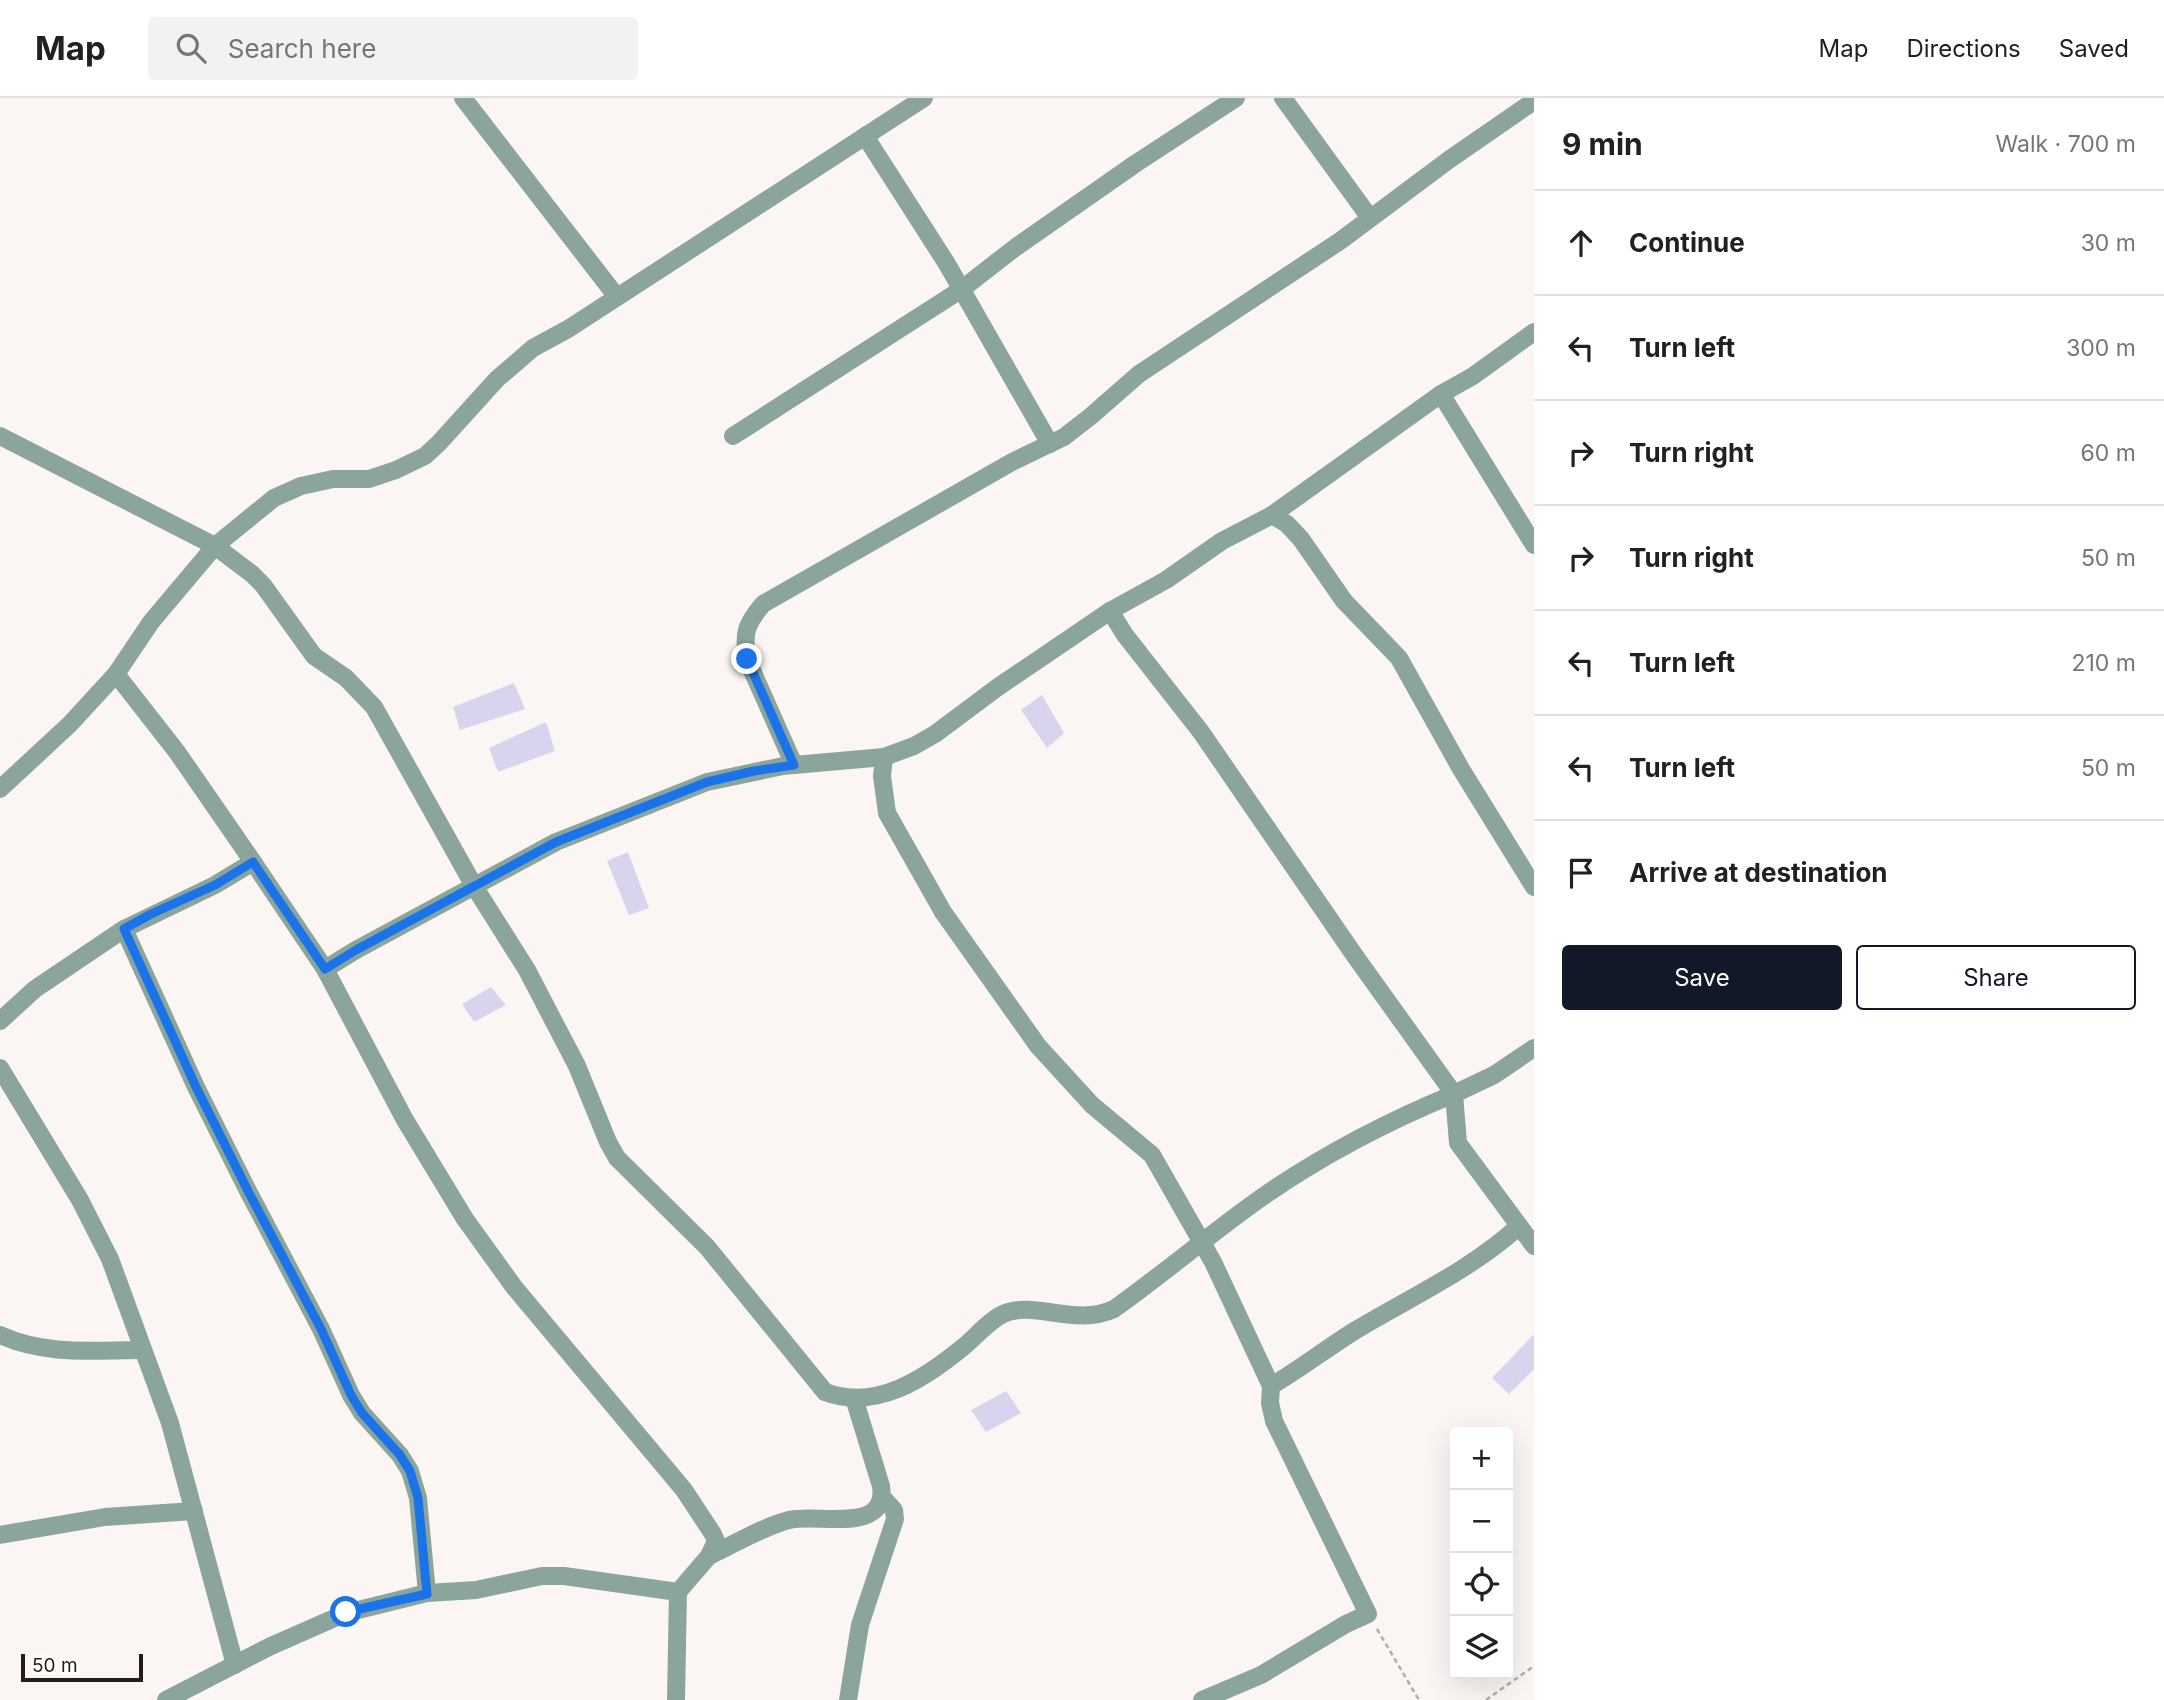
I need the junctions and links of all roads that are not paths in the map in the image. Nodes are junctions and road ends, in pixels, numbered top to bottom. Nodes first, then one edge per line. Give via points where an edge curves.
1 (463, 98) edge
2 (924, 98) edge
3 (1236, 98) edge
4 (1283, 98) edge
5 (1534, 101) edge
6 (865, 136) junction
7 (1370, 218) junction
8 (962, 289) junction
9 (617, 298) junction
10 (1534, 332) edge
11 (1441, 394) junction
12 (0, 436) edge
13 (733, 436) dead end
14 (1050, 444) junction
15 (1272, 514) junction
16 (1534, 545) edge
17 (215, 546) junction
18 (1110, 611) junction
19 (116, 674) junction
20 (884, 757) junction
21 (794, 765) junction
22 (0, 789) edge
23 (253, 862) junction
24 (474, 886) junction
25 (1534, 887) edge
26 (124, 929) junction
27 (325, 969) junction
28 (0, 1021) edge
29 (1534, 1048) edge
30 (0, 1068) edge
31 (1454, 1094) junction
32 (1519, 1226) junction
33 (1202, 1243) junction
34 (1534, 1245) edge
35 (0, 1335) edge
36 (144, 1350) junction
37 (1271, 1386) junction
38 (854, 1398) junction
39 (883, 1498) junction
40 (194, 1511) junction
41 (0, 1535) edge
42 (709, 1556) junction
43 (678, 1592) junction
44 (427, 1594) junction
45 (235, 1665) junction
46 (166, 1700) edge
47 (676, 1700) edge
48 (848, 1700) edge
49 (1202, 1700) edge

1 - 9 street
2 - 6 street
3 - 8 street via 1113,179
4 - 7 street
5 - 7 street
6 - 8 street
6 - 9 street
7 - 14 street via 1139,374
8 - 13 street
8 - 14 street
9 - 17 street via 533,348 497,379 425,456 369,479 333,479 301,486 274,498
10 - 11 street
11 - 15 street
11 - 16 street
12 - 17 street
14 - 21 street via 763,604 752,617 744,642 747,659
15 - 18 street
15 - 25 street via 1301,539 1344,601 1399,658
17 - 19 street
17 - 24 street via 252,574 314,656 346,678 374,707
18 - 20 street via 935,734
18 - 31 street via 1201,732
19 - 22 street
19 - 23 street
20 - 21 street
20 - 33 street via 887,813 943,912 1038,1046 1092,1105 1152,1155
21 - 24 street via 707,782 556,842
23 - 26 street
23 - 27 street
24 - 27 street
24 - 38 street via 564,1039 617,1158 707,1247 825,1392
26 - 28 street via 35,989
26 - 44 street via 196,1087 351,1395 410,1471 418,1498
27 - 42 street via 405,1120 465,1219 514,1287 684,1490 715,1537
29 - 31 street
30 - 36 street via 110,1259
31 - 32 street via 1458,1143
31 - 33 street via 1326,1157
32 - 34 street
32 - 37 street via 1476,1260
33 - 37 street
33 - 38 street via 1107,1312 1084,1317 1012,1311 999,1316 920,1379 882,1394
35 - 36 street via 55,1350
36 - 40 street
37 - 49 street via 1274,1421 1368,1614 1261,1675
38 - 39 street
39 - 42 street via 867,1515 852,1520 789,1520
39 - 48 street via 894,1510 895,1519 860,1625
40 - 41 street via 104,1517
40 - 45 street
42 - 43 street
43 - 44 street via 542,1576 477,1590
43 - 47 street
44 - 45 street via 346,1612
45 - 46 street

